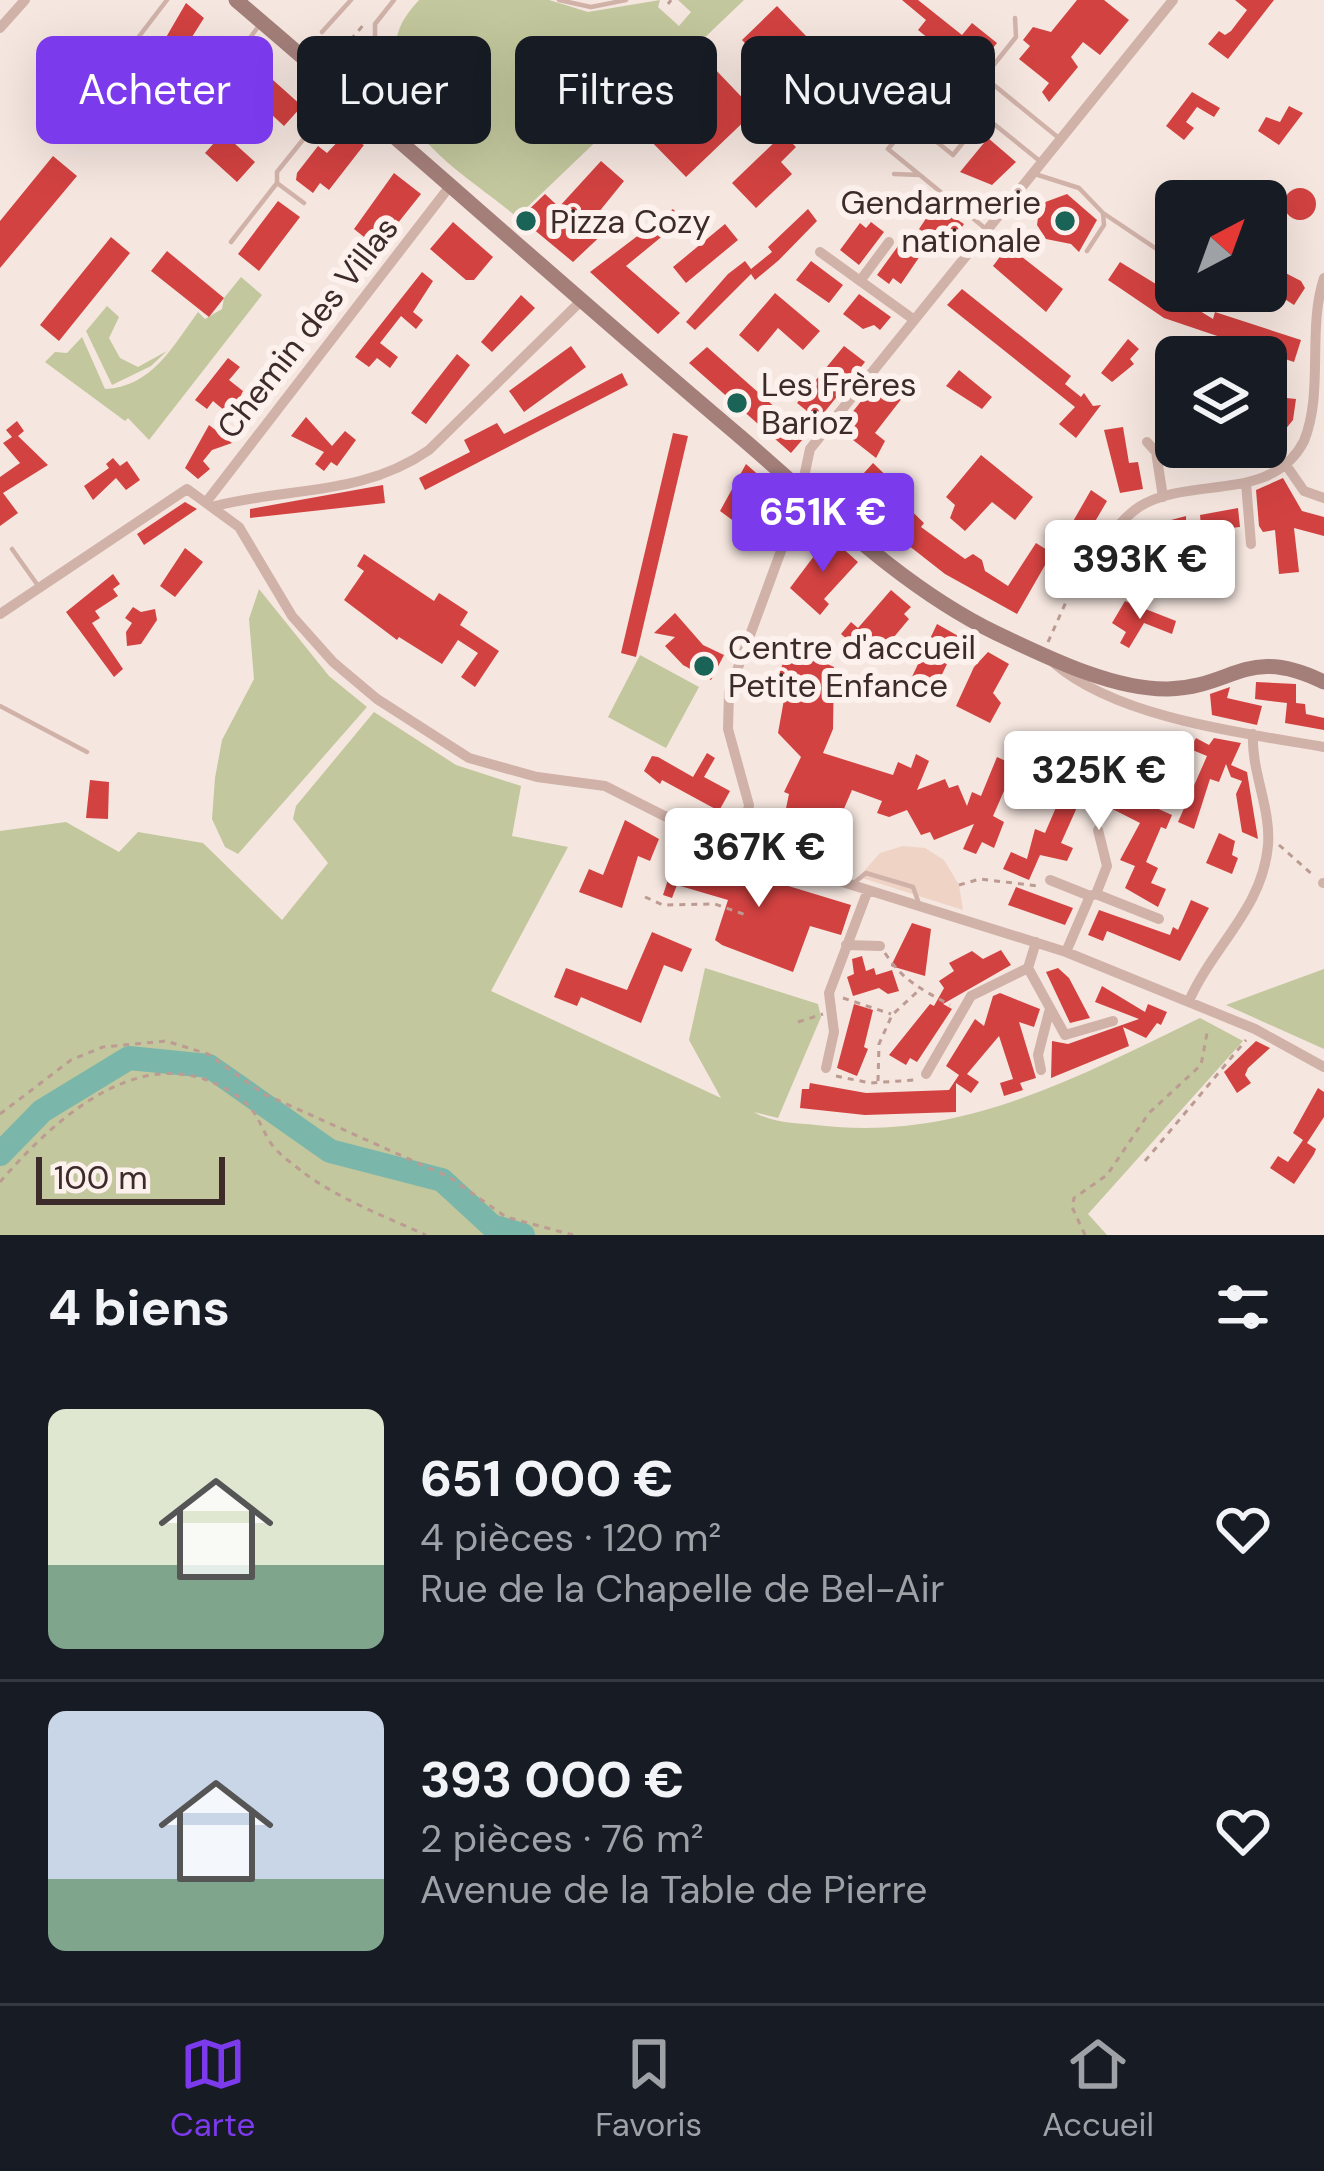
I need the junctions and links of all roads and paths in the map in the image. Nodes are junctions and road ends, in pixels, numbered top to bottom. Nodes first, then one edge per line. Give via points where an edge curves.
1 (25, 0) edge
2 (167, 0) edge
3 (236, 0) edge
4 (351, 0) edge
5 (394, 0) edge
6 (559, 0) edge
7 (626, 0) edge
8 (1173, 0) edge
9 (373, 13) dead end
10 (1015, 18) dead end
11 (262, 22) junction
12 (0, 28) edge
13 (322, 32) dead end
14 (139, 36) edge
15 (252, 36) edge
16 (354, 36) edge
17 (375, 36) edge
18 (297, 52) edge
19 (1060, 139) junction
20 (300, 144) edge
21 (402, 144) edge
22 (1037, 167) junction
23 (894, 174) dead end
24 (920, 175) junction
25 (278, 183) junction
26 (450, 186) junction
27 (304, 203) dead end
28 (1103, 213) junction
29 (986, 229) junction
30 (231, 242) dead end
31 (889, 242) dead end
32 (1155, 248) edge
33 (1087, 250) dead end
34 (820, 252) dead end
35 (1324, 278) edge
36 (860, 281) junction
37 (582, 301) junction
38 (913, 319) junction
39 (1147, 442) dead end
40 (1287, 464) edge
41 (1287, 466) edge
42 (1280, 468) edge
43 (1246, 484) junction
44 (800, 488) junction
45 (1163, 497) junction
46 (1324, 498) edge
47 (211, 503) junction
48 (1251, 544) dead end
49 (12, 549) dead end
50 (39, 587) junction
51 (1065, 588) joint
52 (2, 608) edge
53 (1042, 653) junction
54 (1324, 682) edge
55 (0, 706) edge
56 (1253, 734) junction
57 (1324, 747) edge
58 (87, 752) dead end
59 (1098, 830) dead end
60 (1268, 832) junction
61 (740, 850) junction
62 (1051, 880) joint
63 (1324, 883) edge
64 (852, 885) junction
65 (959, 885) dead end
66 (868, 890) junction
67 (1093, 895) junction
68 (645, 897) dead end
69 (920, 906) junction
70 (746, 915) dead end
71 (1159, 920) dead end
72 (1036, 942) junction
73 (846, 945) junction
74 (880, 946) joint
75 (1066, 952) junction
76 (1028, 968) junction
77 (918, 990) junction
78 (829, 993) junction
79 (1189, 1001) junction
80 (830, 1011) junction
81 (962, 1011) junction
82 (1049, 1012) junction
83 (892, 1015) junction
84 (1113, 1021) dead end
85 (798, 1022) dead end
86 (1208, 1028) dead end
87 (1255, 1029) junction
88 (1059, 1031) junction
89 (1042, 1037) junction
90 (1324, 1067) edge
91 (826, 1068) joint
92 (1041, 1070) dead end
93 (926, 1074) joint
94 (878, 1081) junction
95 (0, 1114) edge
96 (1145, 1162) dead end
97 (0, 1182) edge
98 (426, 1235) edge
99 (573, 1235) edge
100 (1085, 1235) edge

1 - 12 street
2 - 14 lane
3 - 11 main road
4 - 13 lane
5 - 17 lane
6 - 7 lane via 591,7
8 - 19 street
9 - 16 path
10 - 19 lane via 1016,38 984,77
11 - 15 lane
11 - 18 main road
19 - 22 street
20 - 25 lane via 277,172
21 - 26 main road
22 - 24 lane via 984,116 953,155 911,121 888,149
22 - 28 lane via 1079,188
22 - 29 street
23 - 24 lane
24 - 29 lane
25 - 27 lane
25 - 30 lane
26 - 37 main road
26 - 47 street, Chemin des Villas
28 - 32 lane
28 - 33 lane
29 - 38 street
31 - 36 street
34 - 36 street
35 - 40 street via 1313,418
36 - 38 street
37 - 44 main road
37 - 47 street via 400,471 344,488
38 - 44 street via 810,449
39 - 45 street
41 - 46 street via 1304,491
42 - 43 street
43 - 45 street
43 - 48 street
44 - 53 main road via 943,604
44 - 61 street via 729,692 728,729 749,805
45 - 51 street via 1138,508 1078,587
47 - 50 street via 187,489
47 - 61 street via 239,527 292,616 377,700 469,758 605,786
49 - 50 lane
50 - 52 street
51 - 53 path via 1066,606
53 - 54 main road via 1150,688 1256,665
53 - 56 street via 1074,680 1140,706
55 - 58 lane
56 - 57 street
56 - 60 street
59 - 67 street via 1107,866
60 - 63 path
60 - 79 street via 1257,895 1204,966
61 - 64 street
62 - 65 path via 1035,888 980,879
62 - 67 street
64 - 66 street
64 - 69 lane via 866,873 913,887
66 - 69 street
66 - 73 street
67 - 71 street
67 - 75 street
68 - 70 path
69 - 72 street
72 - 75 street
72 - 76 street
73 - 74 street
73 - 78 street
74 - 77 path
75 - 79 street
76 - 81 street via 971,996
76 - 82 street
77 - 81 path
77 - 83 path
78 - 80 street
78 - 83 path
79 - 87 street
80 - 85 path
80 - 91 street
81 - 93 street
82 - 88 street
82 - 89 street
83 - 94 path via 879,1044
84 - 88 street via 1072,1035
86 - 100 path via 1201,1065 1150,1113 1107,1175 1074,1198
87 - 90 street
87 - 96 path
88 - 89 street
89 - 92 street
91 - 94 path
93 - 94 path
95 - 99 path via 71,1060 166,1041 208,1054 264,1094 449,1177 506,1216
97 - 98 path via 77,1106 114,1084 178,1074 238,1097 306,1175

